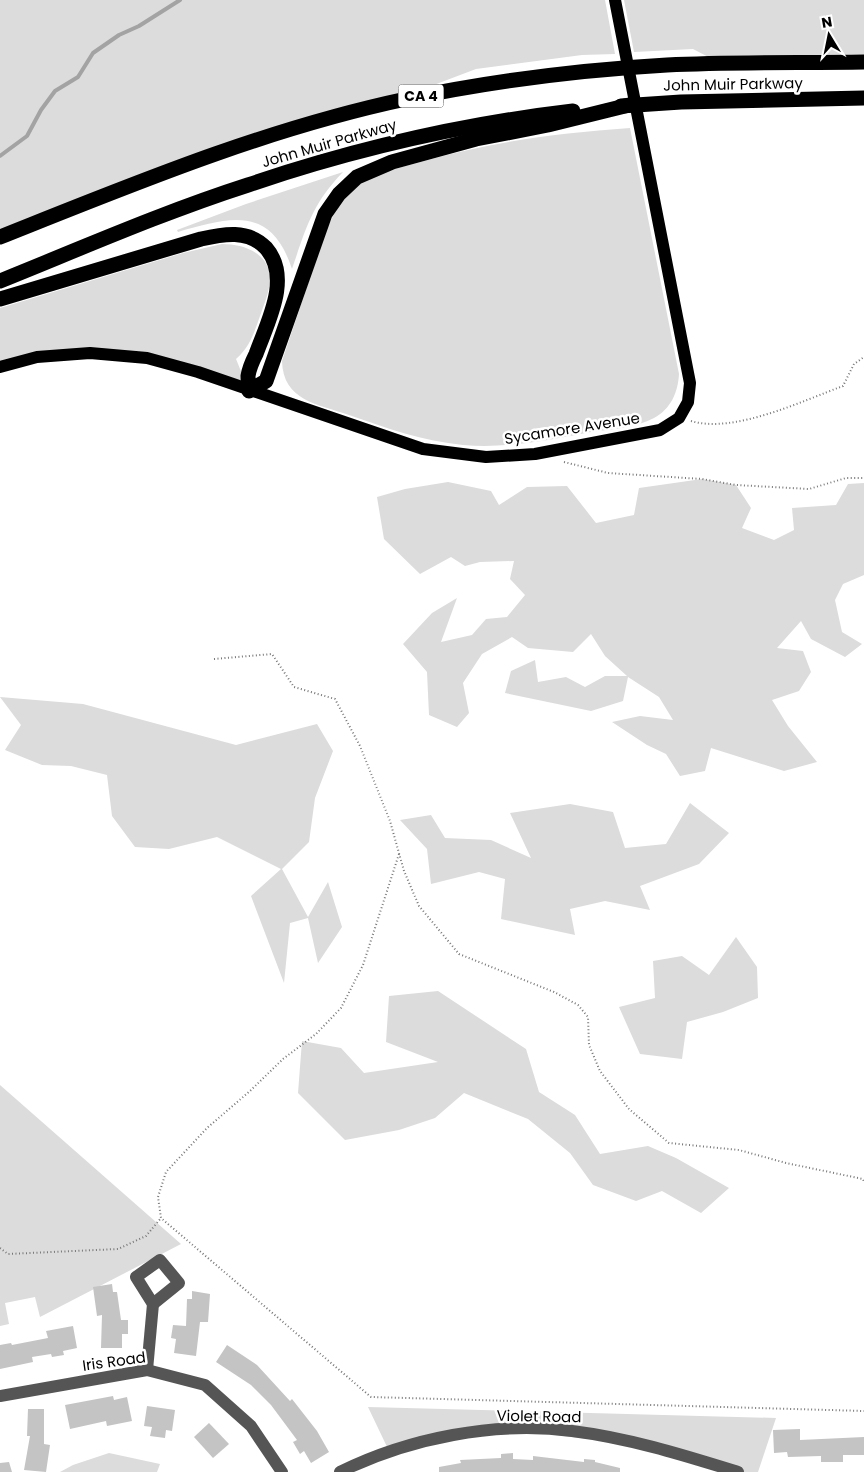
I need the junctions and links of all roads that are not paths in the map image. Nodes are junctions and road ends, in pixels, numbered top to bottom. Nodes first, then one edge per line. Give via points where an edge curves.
1 (615, 0) edge
2 (864, 62) edge
3 (864, 98) edge
4 (629, 105) junction
5 (0, 237) edge
6 (0, 281) edge
7 (0, 299) edge
8 (0, 367) edge
9 (249, 391) junction
10 (153, 1304) dead end
11 (147, 1370) junction
12 (0, 1396) edge
13 (282, 1472) edge
14 (340, 1472) edge
15 (738, 1472) edge

1 - 9 main road, Sycamore Avenue via 690,384 688,402 680,418 660,430 535,454 486,457 423,449
2 - 5 highway, John Muir Parkway / CA 4 via 617,69 511,81 406,99 228,148
3 - 4 highway, John Muir Parkway
4 - 6 highway, John Muir Parkway via 485,123 340,156 200,202
4 - 9 highway via 428,151 381,166 357,178 339,194 325,214 266,381
7 - 9 highway via 201,239 230,234 248,237 267,250 278,277 274,300 248,375
8 - 9 main road, Sycamore Avenue via 37,357 90,353 147,358
10 - 11 street
11 - 12 street, Iris Road
11 - 13 street, Iris Road via 205,1385 251,1426
14 - 15 street, Violet Road via 389,1451 450,1436 482,1431 542,1429 571,1431 656,1447

